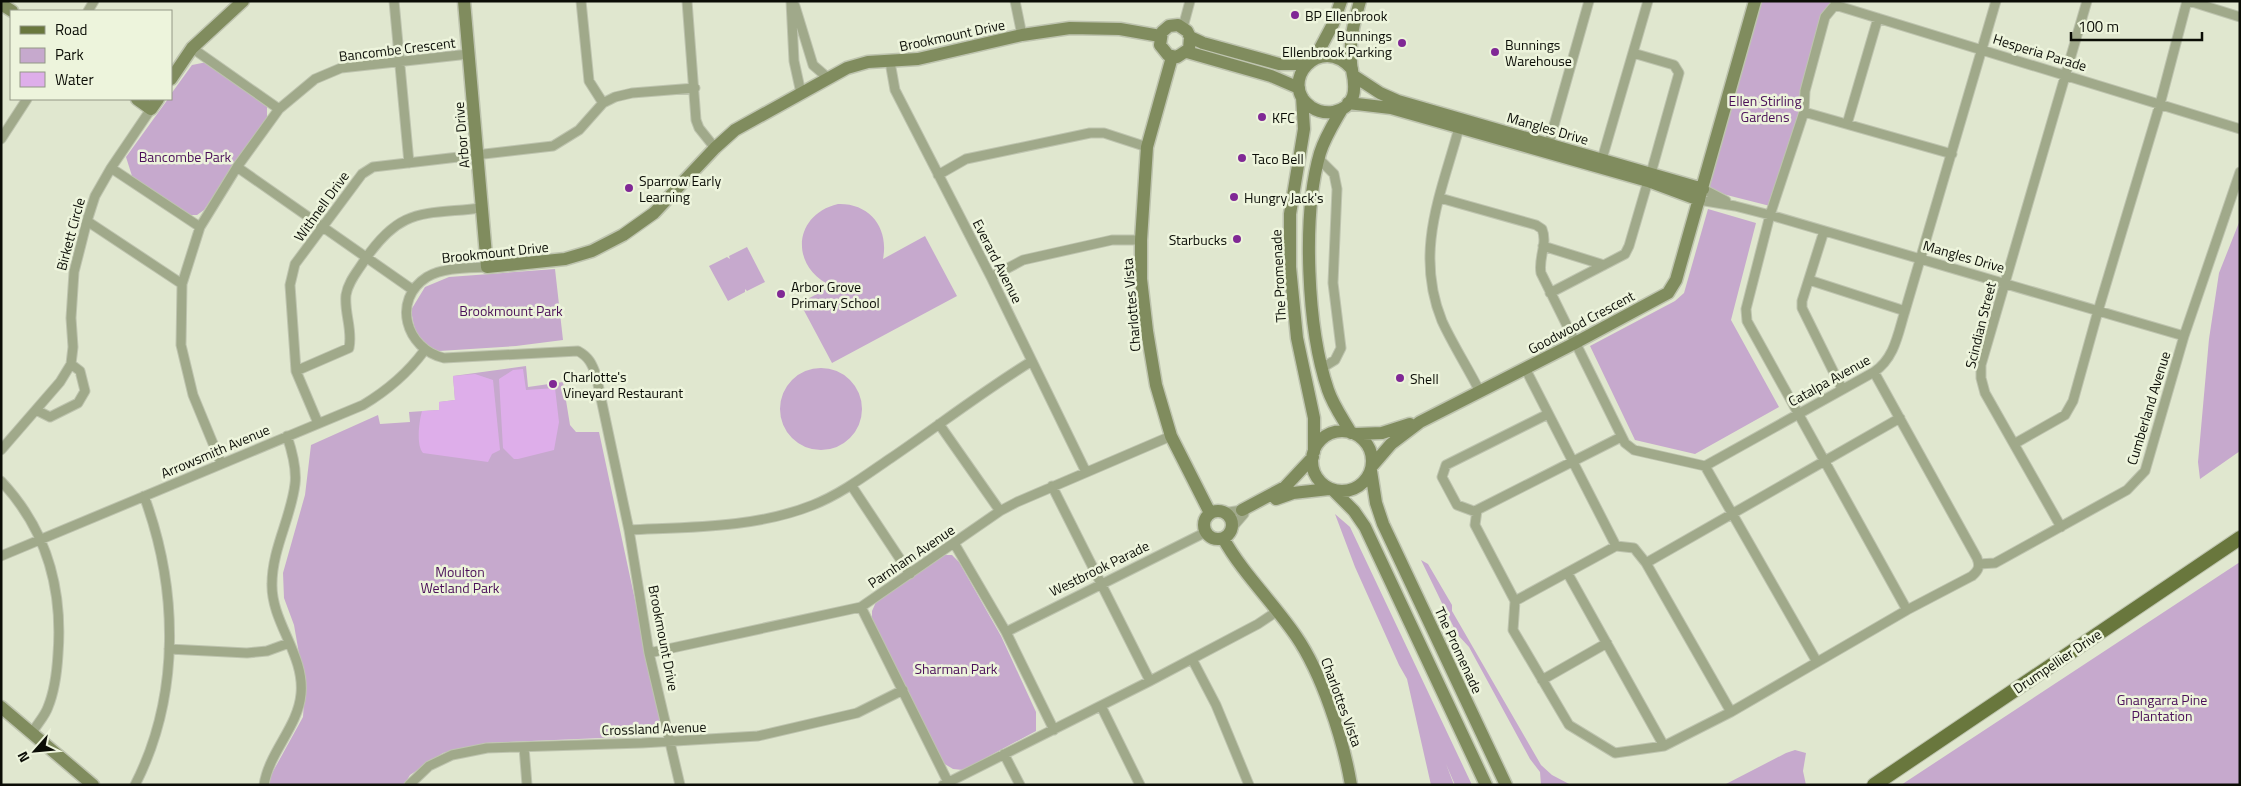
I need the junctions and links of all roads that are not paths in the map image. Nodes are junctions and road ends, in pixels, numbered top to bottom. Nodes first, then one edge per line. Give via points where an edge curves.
1 (243, 1) edge
2 (394, 1) edge
3 (464, 1) edge
4 (581, 1) edge
5 (687, 1) edge
6 (792, 1) edge
7 (1015, 1) edge
8 (1190, 1) edge
9 (1341, 1) edge
10 (1360, 1) edge
11 (1590, 1) edge
12 (1648, 1) edge
13 (1755, 1) edge
14 (1996, 1) edge
15 (2087, 1) edge
16 (2188, 1) edge
17 (1835, 3) edge
18 (2240, 17) edge
19 (1878, 18) junction
20 (1186, 32) junction
21 (1022, 35) junction
22 (1160, 36) junction
23 (192, 48) junction
24 (1983, 50) junction
25 (1186, 52) junction
26 (1633, 53) junction
27 (469, 54) junction
28 (1172, 56) junction
29 (1311, 61) junction
30 (399, 62) junction
31 (890, 62) junction
32 (1353, 73) junction
33 (2066, 76) junction
34 (172, 78) edge
35 (828, 78) junction
36 (695, 88) junction
37 (1300, 92) junction
38 (801, 93) junction
39 (26, 100) edge
40 (140, 100) edge
41 (604, 103) junction
42 (154, 104) edge
43 (2160, 104) junction
44 (1345, 106) junction
45 (1416, 106) junction
46 (279, 109) junction
47 (1403, 112) junction
48 (1804, 112) junction
49 (1847, 124) junction
50 (1460, 128) junction
51 (2240, 129) edge
52 (2, 134) edge
53 (1147, 146) junction
54 (715, 148) junction
55 (1547, 148) junction
56 (1952, 154) junction
57 (479, 156) junction
58 (1319, 159) junction
59 (1602, 159) junction
60 (409, 164) junction
61 (238, 167) junction
62 (111, 168) junction
63 (2240, 172) edge
64 (938, 175) junction
65 (1649, 177) junction
66 (1701, 194) junction
67 (1440, 198) junction
68 (482, 208) junction
69 (1770, 216) junction
70 (87, 221) junction
71 (200, 227) junction
72 (323, 228) junction
73 (1824, 232) junction
74 (1141, 240) junction
75 (1543, 246) junction
76 (366, 258) junction
77 (1920, 259) junction
78 (1604, 265) junction
79 (487, 267) junction
80 (991, 277) junction
81 (1809, 280) junction
82 (182, 284) junction
83 (2005, 284) junction
84 (412, 290) junction
85 (1550, 293) junction
86 (1905, 310) junction
87 (2098, 311) junction
88 (2184, 336) junction
89 (1575, 343) junction
90 (424, 351) junction
91 (1032, 361) junction
92 (71, 364) junction
93 (1322, 368) junction
94 (1525, 368) junction
95 (296, 370) junction
96 (1874, 372) junction
97 (1842, 389) junction
98 (1480, 392) junction
99 (36, 410) junction
100 (1798, 412) junction
101 (1548, 414) junction
102 (1900, 418) junction
103 (1420, 422) junction
104 (318, 423) junction
105 (939, 424) junction
106 (1353, 434) junction
107 (287, 436) junction
108 (1172, 436) junction
109 (1621, 437) junction
110 (2014, 444) junction
111 (1, 450) edge
112 (1313, 454) junction
113 (1825, 461) junction
114 (1572, 462) junction
115 (221, 463) junction
116 (1705, 466) junction
117 (1372, 468) junction
118 (1086, 472) junction
119 (1, 480) edge
120 (851, 485) junction
121 (1052, 486) junction
122 (1331, 489) junction
123 (144, 496) junction
124 (1000, 511) junction
125 (1243, 512) junction
126 (1476, 512) junction
127 (1210, 513) junction
128 (1223, 513) junction
129 (1732, 514) junction
130 (2061, 527) junction
131 (629, 530) junction
132 (1206, 532) junction
133 (1227, 534) junction
134 (2240, 538) edge
135 (42, 539) junction
136 (954, 544) junction
137 (1616, 546) junction
138 (1, 556) edge
139 (1978, 561) junction
140 (1646, 563) junction
141 (910, 574) junction
142 (1568, 574) junction
143 (1101, 584) junction
144 (1515, 602) junction
145 (860, 607) junction
146 (1907, 610) junction
147 (1276, 612) junction
148 (1006, 632) junction
149 (289, 643) junction
150 (1607, 643) junction
151 (170, 650) junction
152 (649, 653) junction
153 (1192, 659) junction
154 (1817, 662) junction
155 (1542, 680) junction
156 (1150, 681) junction
157 (903, 690) junction
158 (1101, 706) junction
159 (1, 707) edge
160 (1731, 712) junction
161 (1054, 730) junction
162 (32, 733) junction
163 (669, 741) junction
164 (1664, 746) junction
165 (524, 747) junction
166 (1004, 754) junction
167 (946, 783) edge
168 (93, 785) edge
169 (135, 785) edge
170 (264, 785) edge
171 (409, 785) edge
172 (527, 785) edge
173 (680, 785) edge
174 (1020, 785) edge
175 (1140, 785) edge
176 (1249, 785) edge
177 (1351, 785) edge
178 (1486, 785) edge
179 (1506, 785) edge
180 (1874, 785) edge

1 - 23 street
2 - 30 street
3 - 27 street, Arbor Drive
4 - 41 street via 589,81
5 - 36 street
6 - 35 street via 813,64
6 - 38 street via 794,61
7 - 21 street
8 - 20 street
9 - 29 street via 1333,24
10 - 32 street via 1353,28
11 - 55 street
12 - 26 street
13 - 66 street
14 - 24 street, Catalpa Avenue
15 - 33 street, Scindian Street
16 - 18 street
16 - 43 street
17 - 19 street, Hesperia Parade
17 - 48 street via 1825,17 1806,91
19 - 24 street, Hesperia Parade
19 - 49 street
20 - 22 street via 1169,26
20 - 25 street via 1190,45
20 - 29 street via 1203,43 1279,64
21 - 22 street, Brookmount Drive via 1084,27
21 - 31 street, Brookmount Drive via 918,59
22 - 28 street via 1161,49
23 - 34 street
23 - 46 street
24 - 33 street, Hesperia Parade
24 - 56 street, Catalpa Avenue
25 - 28 street
25 - 37 street via 1271,76
26 - 59 street
26 - 65 street via 1674,65 1679,73
27 - 30 street, Bancombe Crescent
27 - 57 street, Arbor Drive
28 - 53 street, Charlottes Vista
29 - 32 street via 1331,56 1339,58
29 - 37 street via 1300,75
30 - 46 street, Bancombe Crescent via 341,68 315,79
30 - 60 street
31 - 35 street, Brookmount Drive via 858,65
31 - 64 street, Everard Avenue via 895,90
32 - 44 street via 1355,90
32 - 45 street, Mangles Drive via 1386,96
33 - 43 street, Hesperia Parade
33 - 83 street, Scindian Street
35 - 38 street, Brookmount Drive
36 - 41 street, Withnell Drive via 623,94
36 - 54 street via 696,120
37 - 44 street via 1315,110 1333,112
37 - 112 street, The Promenade via 1304,129 1290,214 1290,267 1297,338 1314,418
38 - 54 street, Brookmount Drive via 735,130
39 - 52 street
40 - 42 street
41 - 57 street, Withnell Drive via 579,130 553,146
42 - 62 street, Birkett Circle
43 - 51 street, Hesperia Parade
43 - 87 street
44 - 47 street, Mangles Drive via 1379,106
44 - 58 street via 1324,143
45 - 47 street
45 - 55 street, Mangles Drive
46 - 61 street, Bancombe Crescent
47 - 50 street, Mangles Drive
48 - 49 street
48 - 69 street
49 - 56 street
50 - 55 street, Mangles Drive
50 - 67 street
53 - 64 street via 1104,133 1090,133 966,159
53 - 74 street, Charlottes Vista
54 - 79 street, Brookmount Drive via 654,213 624,236 565,259
55 - 59 street, Mangles Drive
55 - 65 street, Mangles Drive
56 - 77 street, Catalpa Avenue
57 - 60 street, Withnell Drive
57 - 68 street, Arbor Drive
58 - 93 street via 1312,202 1309,265
58 - 93 street via 1334,174 1337,189 1333,283 1341,348 1335,360
59 - 65 street, Mangles Drive
60 - 72 street, Withnell Drive via 373,166 362,174
61 - 71 street, Bancombe Crescent
61 - 72 street
62 - 70 street, Birkett Circle via 95,196
62 - 71 street
63 - 88 street, Cumberland Avenue
64 - 80 street, Everard Avenue
65 - 66 street, Mangles Drive
65 - 78 street via 1627,252
66 - 69 street, Mangles Drive
66 - 89 street, Goodwood Crescent via 1676,280 1668,293
67 - 75 street via 1536,225 1544,235
67 - 98 street via 1430,233 1431,282 1443,321
68 - 76 street via 416,215 394,226
68 - 79 street, Arbor Drive
69 - 73 street, Mangles Drive
69 - 100 street via 1746,315
70 - 82 street
70 - 92 street, Birkett Circle via 74,272
71 - 82 street, Bancombe Crescent
72 - 76 street
72 - 95 street, Withnell Drive via 295,264 290,285
73 - 77 street, Mangles Drive
73 - 81 street
74 - 80 street via 1112,240 1023,260
74 - 108 street, Charlottes Vista via 1141,279 1147,331 1156,385
75 - 78 street
75 - 85 street via 1540,266
76 - 84 street
76 - 95 street via 349,283 346,296 351,339 349,348
77 - 83 street, Mangles Drive
77 - 86 street, Catalpa Avenue
78 - 85 street
79 - 84 street, Brookmount Drive via 440,271 422,280
80 - 91 street, Everard Avenue
81 - 86 street
81 - 97 street via 1802,301 1804,314
82 - 115 street, Bancombe Crescent via 181,345 193,395
83 - 87 street, Mangles Drive
83 - 110 street, Scindian Street via 1981,365 1981,378 1985,392
84 - 90 street via 407,319 414,340
85 - 89 street
86 - 96 street, Catalpa Avenue via 1892,354
87 - 88 street, Mangles Drive
87 - 110 street via 2070,410
88 - 130 street, Cumberland Avenue via 2145,470 2127,490
89 - 94 street, Goodwood Crescent
89 - 109 street
90 - 104 street, Arrowsmith Avenue via 383,393
90 - 131 street, Brookmount Drive via 451,359 567,350 586,356 596,375
91 - 105 street
91 - 118 street, Everard Avenue
92 - 99 street, Birkett Circle
92 - 99 street via 80,372 85,390 78,403 50,417
93 - 106 street via 1332,399
94 - 98 street, Goodwood Crescent
94 - 101 street
95 - 104 street, Withnell Drive
96 - 97 street, Catalpa Avenue
96 - 102 street
97 - 100 street, Catalpa Avenue
98 - 103 street, Goodwood Crescent
99 - 111 street, Birkett Circle
100 - 113 street
100 - 116 street, Catalpa Avenue
101 - 114 street
101 - 126 street via 1446,466 1442,477 1457,505
102 - 113 street
102 - 139 street
103 - 106 street, Goodwood Crescent via 1382,433
103 - 117 street, Goodwood Crescent via 1391,444
104 - 107 street, Arrowsmith Avenue
105 - 120 street
105 - 124 street
106 - 112 street via 1330,434 1320,441
106 - 117 street via 1366,442
107 - 115 street, Arrowsmith Avenue
107 - 149 street via 294,456 296,483 275,555 271,585
108 - 118 street, Parnham Avenue
108 - 127 street, Charlottes Vista
109 - 114 street
109 - 116 street via 1634,450
110 - 130 street, Scindian Street
112 - 122 street via 1319,481
112 - 125 street via 1285,487
113 - 129 street
113 - 146 street
114 - 126 street
114 - 137 street
115 - 123 street, Arrowsmith Avenue
116 - 129 street
117 - 122 street via 1368,478 1358,487 1346,491
117 - 179 street, The Promenade via 1377,508 1385,529
118 - 121 street, Parnham Avenue
119 - 135 street via 27,513
120 - 131 street via 814,505 779,516 732,524
120 - 141 street
121 - 124 street, Parnham Avenue
121 - 143 street
122 - 125 street via 1284,496
122 - 178 street via 1357,514 1367,531
123 - 135 street, Arrowsmith Avenue
123 - 151 street via 155,526 165,571 170,610
124 - 136 street, Parnham Avenue
125 - 128 street
125 - 133 street
126 - 144 street via 1475,525
127 - 128 street
127 - 132 street via 1204,523
128 - 133 street via 1230,520
129 - 140 street
129 - 154 street
130 - 139 street, Cumberland Avenue via 1995,563
131 - 152 street, Brookmount Drive
132 - 133 street via 1213,538
132 - 143 street, Westbrook Parade
133 - 147 street, Charlottes Vista via 1236,561
134 - 180 main road, Drumpellier Drive
135 - 138 street, Arrowsmith Avenue
135 - 162 street via 53,575 60,622 57,672 48,707
136 - 141 street, Parnham Avenue
136 - 148 street
137 - 140 street via 1634,548
137 - 142 street
139 - 146 street via 1978,571 1972,576
140 - 160 street
141 - 145 street, Parnham Avenue
142 - 144 street
142 - 150 street
143 - 148 street, Westbrook Parade
143 - 156 street
144 - 155 street via 1513,630
145 - 152 street, Parnham Avenue
145 - 157 street
146 - 154 street
147 - 153 street
147 - 177 street, Charlottes Vista via 1314,664 1347,761
148 - 161 street
149 - 151 street via 267,651 246,653
149 - 170 street via 298,663 301,692 296,715
150 - 155 street
150 - 164 street
151 - 169 street via 152,743
152 - 163 street, Brookmount Drive
153 - 156 street
153 - 176 street via 1216,705
154 - 160 street
155 - 164 street via 1569,725 1615,753
156 - 158 street
157 - 163 street, Crossland Avenue via 857,713 758,736
157 - 167 street
158 - 161 street
158 - 175 street
159 - 162 street
160 - 164 street
161 - 166 street
162 - 168 street
163 - 165 street, Crossland Avenue
163 - 173 street, Brookmount Drive
165 - 171 street, Crossland Avenue via 488,748 452,755 429,766
165 - 172 street
166 - 167 street
166 - 174 street

